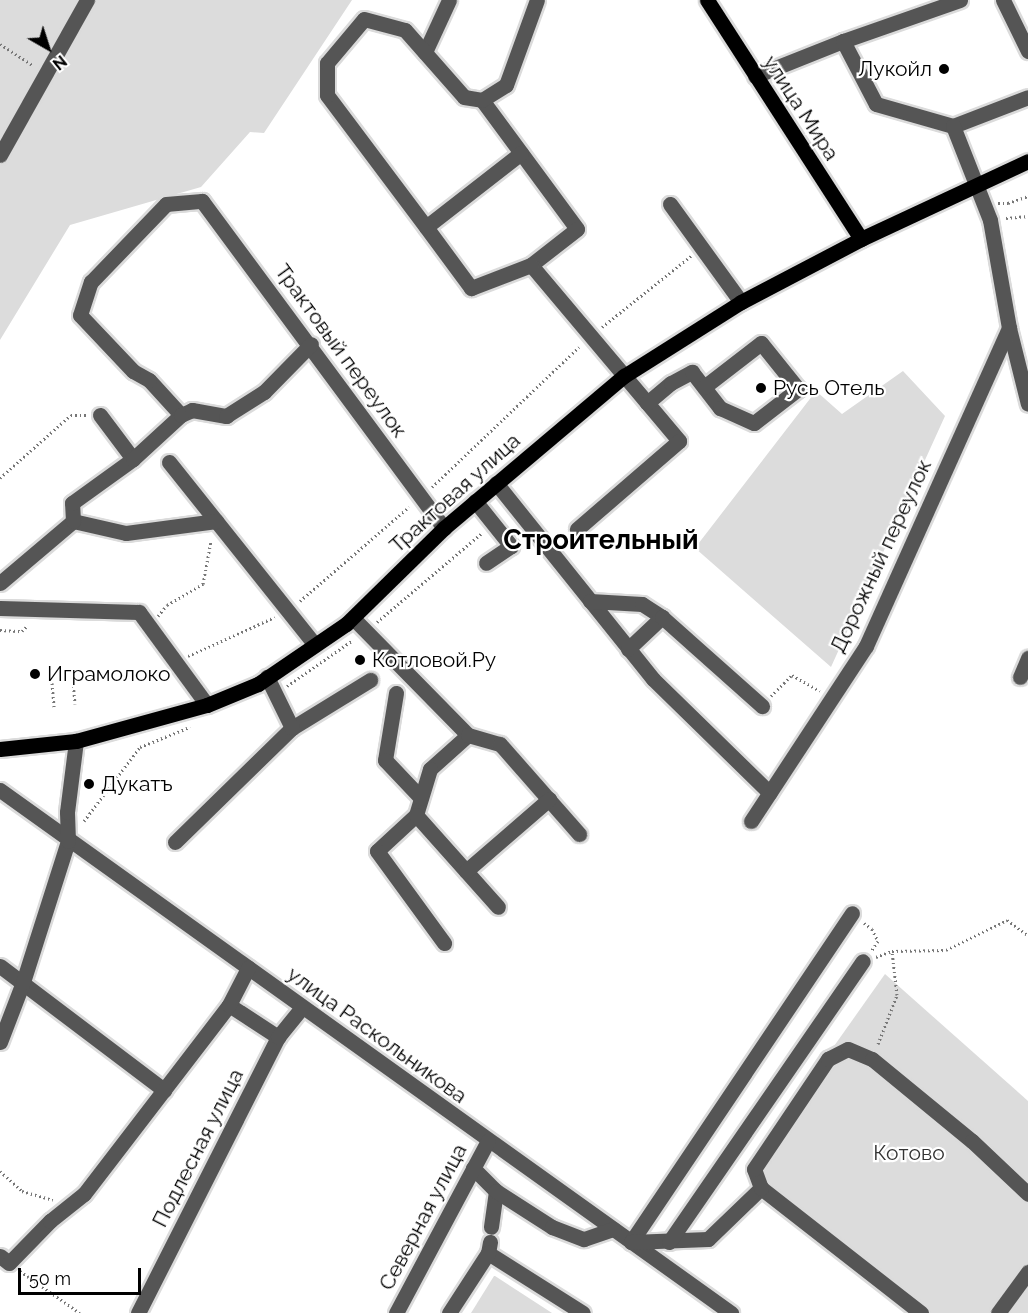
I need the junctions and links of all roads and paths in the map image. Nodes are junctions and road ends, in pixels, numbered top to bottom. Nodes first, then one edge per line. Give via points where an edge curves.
1 (87, 0) edge
2 (449, 0) edge
3 (537, 0) edge
4 (707, 0) edge
5 (960, 0) edge
6 (1003, 0) edge
7 (843, 41) junction
8 (0, 44) edge
9 (1028, 51) edge
10 (425, 52) junction
11 (45, 74) junction
12 (755, 76) junction
13 (1028, 97) edge
14 (482, 100) junction
15 (953, 126) junction
16 (521, 153) junction
17 (0, 155) edge
18 (1028, 161) edge
19 (975, 184) junction
20 (1028, 196) edge
21 (983, 202) junction
22 (670, 204) dead end
23 (1028, 216) edge
24 (990, 220) junction
25 (426, 227) junction
26 (861, 239) junction
27 (702, 248) junction
28 (531, 265) junction
29 (741, 302) junction
30 (1009, 328) junction
31 (590, 336) junction
32 (311, 344) junction
33 (624, 376) junction
34 (704, 387) junction
35 (647, 403) junction
36 (1028, 404) edge
37 (181, 414) junction
38 (100, 415) joint
39 (133, 459) junction
40 (169, 462) dead end
41 (0, 478) edge
42 (496, 483) junction
43 (421, 496) junction
44 (475, 501) junction
45 (73, 521) junction
46 (216, 521) junction
47 (444, 528) junction
48 (577, 529) dead end
49 (486, 563) dead end
50 (0, 584) edge
51 (590, 602) junction
52 (0, 608) edge
53 (288, 611) junction
54 (662, 617) junction
55 (353, 618) junction
56 (149, 626) junction
57 (315, 645) junction
58 (628, 649) junction
59 (1028, 658) edge
60 (176, 662) junction
61 (1020, 677) dead end
62 (267, 678) junction
63 (370, 680) dead end
64 (73, 681) dead end
65 (52, 683) dead end
66 (396, 693) dead end
67 (832, 698) junction
68 (75, 704) dead end
69 (207, 705) junction
70 (762, 706) joint
71 (54, 707) dead end
72 (292, 728) junction
73 (468, 735) junction
74 (70, 742) junction
75 (0, 750) edge
76 (0, 790) edge
77 (770, 793) junction
78 (421, 798) junction
79 (549, 800) junction
80 (416, 815) junction
81 (751, 821) dead end
82 (579, 834) dead end
83 (68, 841) junction
84 (175, 842) dead end
85 (466, 872) junction
86 (498, 906) dead end
87 (852, 914) joint
88 (1028, 936) edge
89 (444, 943) dead end
90 (892, 951) junction
91 (864, 961) junction
92 (0, 966) edge
93 (248, 968) junction
94 (23, 982) junction
95 (229, 1005) junction
96 (302, 1007) junction
97 (278, 1038) junction
98 (0, 1042) edge
99 (872, 1059) junction
100 (164, 1090) junction
101 (488, 1141) junction
102 (473, 1168) junction
103 (0, 1172) edge
104 (761, 1188) junction
105 (496, 1191) junction
106 (1028, 1194) edge
107 (70, 1205) junction
108 (613, 1229) junction
109 (490, 1241) junction
110 (631, 1242) junction
111 (669, 1242) junction
112 (4, 1259) edge
113 (1028, 1272) edge
114 (80, 1313) edge
115 (138, 1313) edge
116 (396, 1313) edge
117 (449, 1313) edge
118 (583, 1313) edge
119 (731, 1313) edge
120 (921, 1313) edge
121 (999, 1313) edge

1 - 11 street
2 - 10 street
3 - 14 street via 506,85
4 - 12 main road, улица Мира
5 - 7 street
6 - 9 street
7 - 12 street
7 - 15 street via 876,104
8 - 11 path
10 - 14 street via 464,98
10 - 25 street via 405,30 364,18 327,63 327,95
11 - 17 street
12 - 26 main road, улица Мира
13 - 15 street
14 - 16 street
15 - 19 street
16 - 25 street
16 - 28 street via 578,229
18 - 19 main road, Трактовая улица
19 - 21 street
19 - 26 main road, Трактовая улица
20 - 21 path via 1008,203
21 - 24 street
22 - 27 street
23 - 24 path
24 - 30 street
25 - 28 street via 471,288
26 - 29 main road, Трактовая улица
27 - 29 street
27 - 31 path
28 - 31 street
29 - 33 main road, Трактовая улица
30 - 36 street
30 - 67 street, Дорожный переулок via 866,646
31 - 33 street
31 - 43 path
32 - 37 street via 264,392 226,416 192,410
32 - 37 street, Трактовый переулок via 202,201 166,204 91,282 80,315
32 - 43 street, Трактовый переулок
33 - 35 street
33 - 42 main road, Трактовая улица
34 - 34 street via 720,408 754,423 798,389 761,343
34 - 35 street via 692,372
35 - 48 street via 679,441
37 - 39 street
38 - 39 street
38 - 41 path via 71,415
39 - 45 street via 72,503
40 - 46 street
42 - 44 main road, Трактовая улица
42 - 51 street
43 - 47 street, Трактовый переулок
43 - 53 path
44 - 47 main road, Трактовая улица
44 - 49 street via 511,546
45 - 46 street via 126,533
45 - 50 street
46 - 53 street
46 - 56 path via 203,584 167,605
47 - 55 main road, Трактовая улица
51 - 54 street via 642,604
51 - 58 street
52 - 56 street via 140,612
53 - 57 street
53 - 60 path
54 - 58 street
54 - 70 street
55 - 57 main road, Трактовая улица
55 - 73 street
56 - 60 street
57 - 62 main road, Трактовая улица
58 - 77 street via 653,679
59 - 61 street
60 - 69 street
62 - 69 main road, Трактовая улица
62 - 72 street
63 - 72 street
64 - 68 path
65 - 71 path
66 - 78 street via 385,760
67 - 70 path via 792,675
67 - 77 street, Дорожный переулок
69 - 74 main road, Трактовая улица
72 - 84 street
73 - 78 street via 430,769
73 - 79 street via 500,744
74 - 75 main road
74 - 83 street
76 - 83 street, улица Раскольникова
77 - 81 street, Дорожный переулок
78 - 80 street
79 - 82 street
79 - 85 street
80 - 85 street
80 - 89 street via 377,851
83 - 93 street, улица Раскольникова
83 - 94 street
85 - 86 street
87 - 91 path via 872,929 878,941
87 - 110 street
88 - 90 path via 1007,920 946,950
90 - 91 path
90 - 99 path via 897,995
91 - 111 street
92 - 94 street
93 - 95 street
93 - 96 street, улица Раскольникова
94 - 98 street
94 - 100 street
95 - 97 street
95 - 100 street
96 - 97 street, Подлесная улица
96 - 101 street, улица Раскольникова
97 - 115 street, Подлесная улица
99 - 104 street via 848,1049 828,1059 754,1169
99 - 106 street via 972,1141
100 - 107 street via 84,1194
101 - 102 street, Северная улица
101 - 108 street, улица Раскольникова
102 - 105 street
102 - 116 street, Северная улица
103 - 107 path via 22,1191
104 - 111 street via 708,1239
104 - 120 street
105 - 108 street via 552,1227 584,1239
105 - 109 street
107 - 112 street
108 - 110 street, улица Раскольникова
109 - 117 street
109 - 118 street
110 - 111 street
110 - 119 street, улица Раскольникова
112 - 114 path
113 - 121 street

